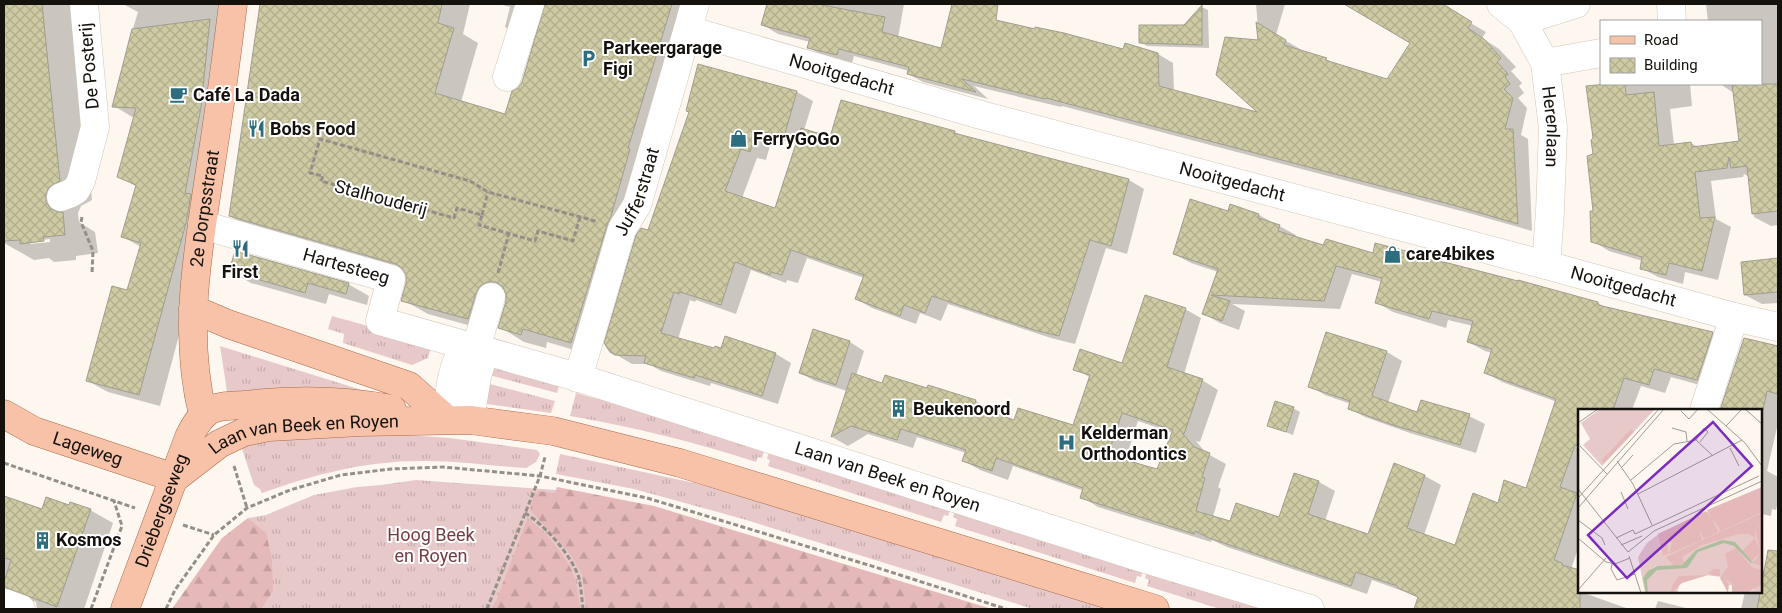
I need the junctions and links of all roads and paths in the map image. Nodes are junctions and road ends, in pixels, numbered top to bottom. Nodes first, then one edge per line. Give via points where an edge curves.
1 (84, 4) edge
2 (233, 4) edge
3 (530, 4) edge
4 (695, 4) edge
5 (1501, 4) edge
6 (1576, 4) edge
7 (1671, 4) edge
8 (1672, 20) edge
9 (1522, 21) junction
10 (688, 30) junction
11 (1600, 53) edge
12 (1545, 63) junction
13 (507, 77) dead end
14 (488, 192) junction
15 (61, 197) dead end
16 (482, 215) junction
17 (580, 217) junction
18 (588, 219) dead end
19 (202, 225) junction
20 (509, 233) junction
21 (1546, 265) junction
22 (491, 297) joint
23 (193, 309) junction
24 (1734, 317) junction
25 (1778, 326) edge
26 (475, 348) junction
27 (578, 378) junction
28 (1704, 409) edge
29 (4, 414) edge
30 (203, 416) junction
31 (458, 419) junction
32 (4, 463) edge
33 (540, 476) junction
34 (175, 478) junction
35 (525, 513) junction
36 (4, 603) edge
37 (21, 609) edge
38 (91, 609) edge
39 (125, 609) edge
40 (166, 609) edge
41 (486, 609) edge
42 (583, 609) edge
43 (1006, 609) edge
44 (1155, 609) edge
45 (1310, 609) edge

1 - 15 street, De Posterij via 95,127 82,181 76,190
2 - 19 main road, 2e Dorpsstraat
3 - 13 street
4 - 10 street, Jufferstraat
5 - 9 street, Herenlaan
6 - 9 street
7 - 8 street
9 - 12 street, Herenlaan
10 - 21 street, Nooitgedacht via 981,115
10 - 27 street, Jufferstraat via 637,206 622,229
11 - 12 street
12 - 21 street, Herenlaan via 1553,128
14 - 16 path
14 - 16 path, Stalhouderij via 470,182 320,139 310,173 323,176 321,181 454,218 457,208
14 - 17 path, Stalhouderij
16 - 20 path via 479,225
17 - 18 path, Stalhouderij
17 - 20 path via 573,241 538,231 535,241
19 - 23 main road, 2e Dorpsstraat
19 - 26 street, Hartesteeg via 391,279 380,321
20 - 22 path
21 - 24 street, Nooitgedacht
22 - 26 street
23 - 30 main road, 2e Dorpsstraat via 195,364
23 - 31 main road via 409,386
24 - 25 street, Nooitgedacht
24 - 28 street
26 - 27 street, Laan van Beek en Royen
26 - 31 street via 456,361 453,370
27 - 45 street, Laan van Beek en Royen
29 - 34 main road, Lageweg via 34,431
30 - 31 main road, Laan van Beek en Royen via 216,408 258,403 334,401
30 - 34 main road, Driebergseweg via 189,437
31 - 34 main road, Laan van Beek en Royen via 268,427 244,432 219,444
31 - 44 main road, Laan van Beek en Royen via 553,431 680,463
32 - 38 path, Driebergseweg via 114,500 122,526
33 - 35 path
33 - 40 path via 443,467 390,469 341,475 290,490 247,508 214,535 175,590
33 - 43 path via 647,498
34 - 39 main road, Driebergseweg
35 - 41 path
35 - 42 path via 537,520 571,562 578,578
36 - 37 street

